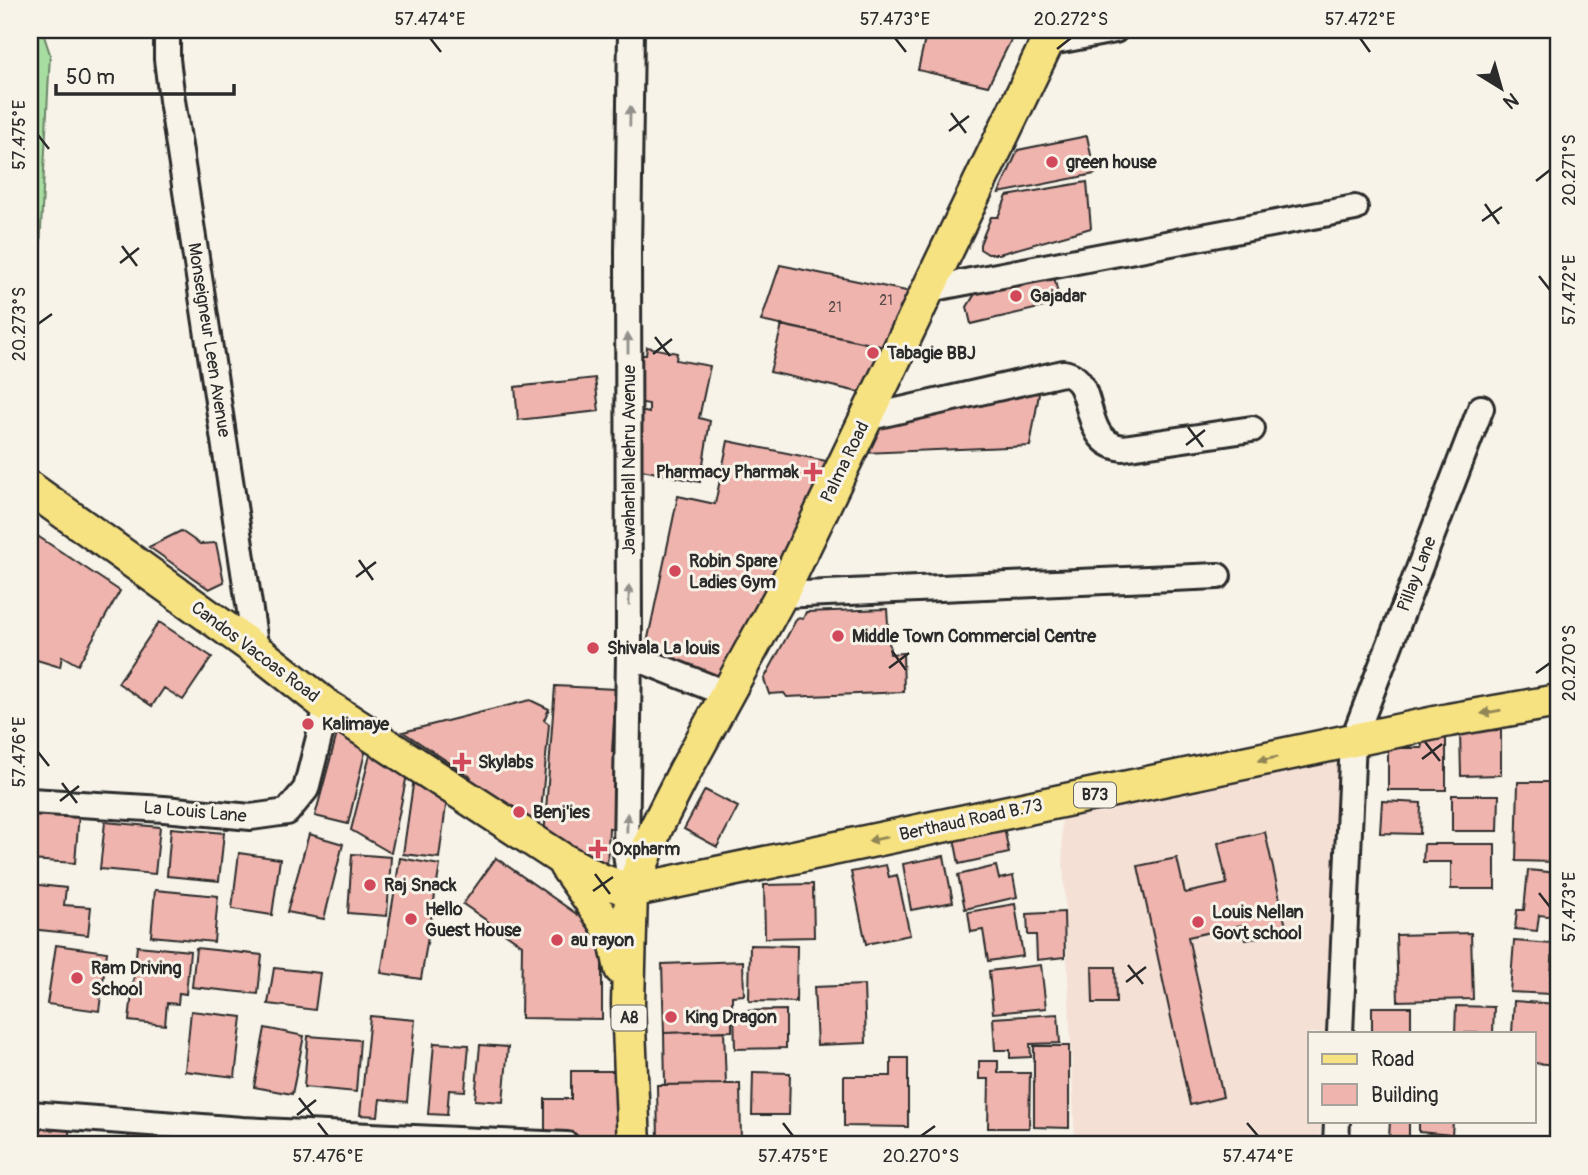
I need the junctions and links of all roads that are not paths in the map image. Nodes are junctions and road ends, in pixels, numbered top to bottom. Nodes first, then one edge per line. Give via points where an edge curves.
1 (167, 30) edge
2 (631, 30) edge
3 (1115, 30) edge
4 (1049, 37) edge
5 (1355, 208) dead end
6 (929, 289) junction
7 (1481, 408) dead end
8 (866, 418) junction
9 (1252, 429) dead end
10 (30, 488) edge
11 (1218, 576) dead end
12 (781, 595) junction
13 (256, 650) junction
14 (629, 655) junction
15 (727, 694) junction
16 (1557, 694) edge
17 (327, 706) junction
18 (1353, 740) junction
19 (30, 801) edge
20 (560, 858) junction
21 (631, 891) junction
22 (628, 1004) junction
23 (1340, 1032) edge
24 (30, 1114) edge
25 (1337, 1122) edge
26 (242, 1138) edge
27 (567, 1145) edge
28 (634, 1145) edge
29 (1336, 1145) edge

1 - 13 street, Monseigneur Leen Avenue via 172,100
14 -> 2 street, Jawaharlall Nehru Avenue
3 - 4 street
4 - 6 main road, Palma Road
5 - 6 street
6 - 8 main road, Palma Road
7 - 18 street, Pillay Lane
8 - 9 street via 1063,373 1082,386 1098,433 1112,447
8 - 12 main road, Palma Road
10 - 13 main road, Candos Vacoas Road
11 - 12 street
12 - 15 main road, Palma Road
13 - 17 main road, Candos Vacoas Road
14 - 15 street
21 -> 14 street, Jawaharlall Nehru Avenue via 626,853
15 - 21 main road, Palma Road via 657,827
16 -> 18 main road, Berthaud Road B.73 / B73
17 - 19 street, La Louis Lane via 306,789 287,812 251,817
17 - 20 main road, Candos Vacoas Road
18 -> 21 main road, Berthaud Road B.73 / B73
18 - 23 street, Pillay Lane
20 - 21 main road, Candos Vacoas Road
20 - 22 main road via 615,941
21 - 22 main road, A8
22 - 28 main road, A8
24 - 26 street
25 - 29 street
26 - 27 street

